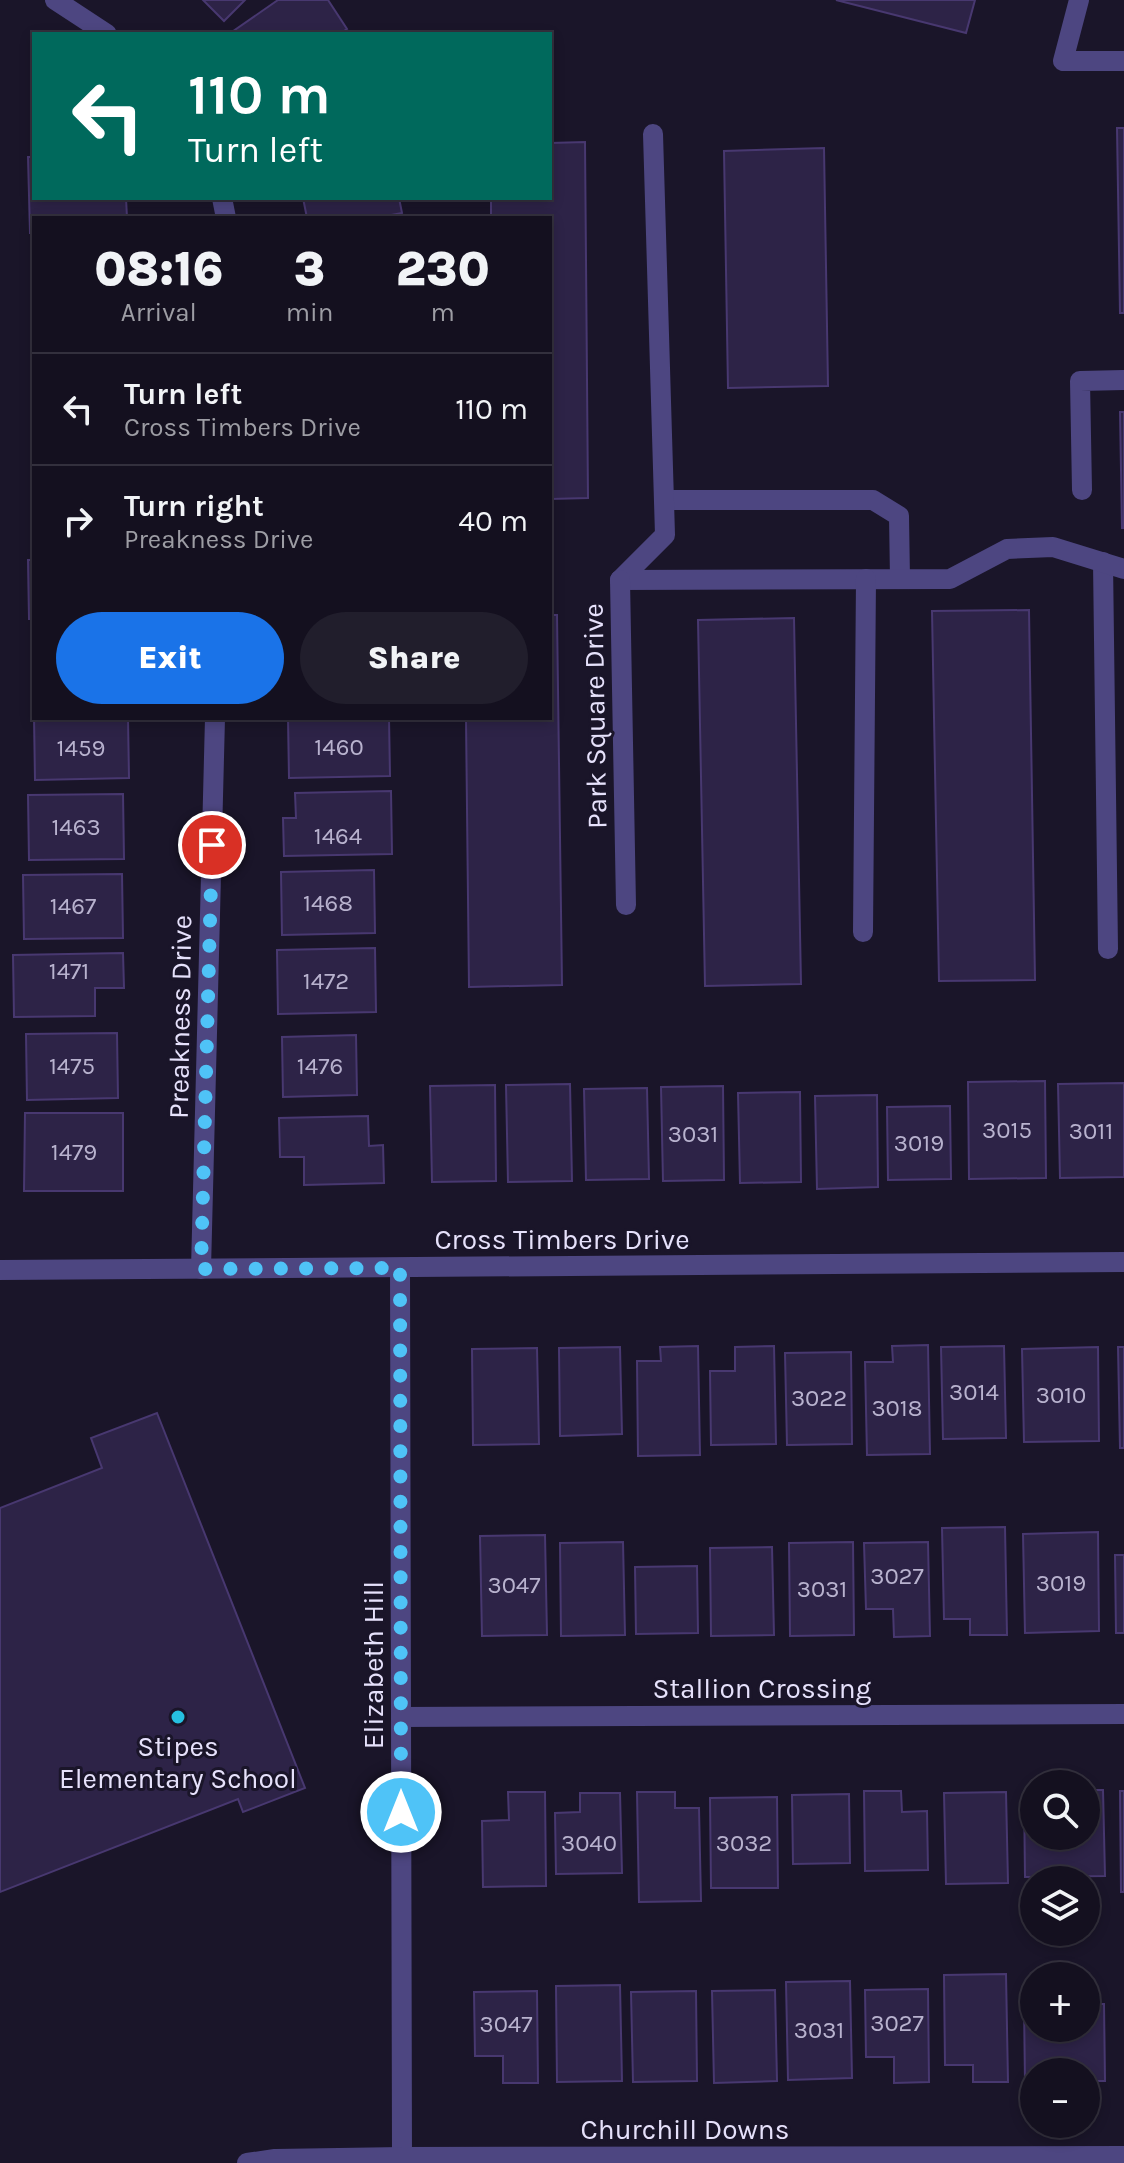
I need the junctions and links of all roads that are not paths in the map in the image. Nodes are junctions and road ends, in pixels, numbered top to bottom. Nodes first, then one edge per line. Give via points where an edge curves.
1 (55, 0) edge
2 (1079, 0) edge
3 (104, 32) edge
4 (1124, 61) edge
5 (653, 134) dead end
6 (1124, 380) edge
7 (1082, 490) dead end
8 (664, 500) junction
9 (1103, 562) junction
10 (1124, 569) edge
11 (866, 579) junction
12 (900, 579) junction
13 (620, 580) junction
14 (215, 720) edge
15 (626, 905) dead end
16 (863, 932) dead end
17 (1108, 949) dead end
18 (1124, 1262) edge
19 (400, 1268) junction
20 (201, 1269) junction
21 (0, 1270) edge
22 (1124, 1714) edge
23 (401, 1717) junction
24 (1124, 2156) edge
25 (402, 2157) junction
26 (704, 2160) edge
27 (247, 2163) edge

1 - 3 street
2 - 4 street via 1063,61
5 - 8 street
6 - 7 street via 1080,381
8 - 12 street via 873,500 899,516
8 - 13 street via 665,535
9 - 10 street, Park Square Drive
9 - 12 street, Park Square Drive via 1053,547 1007,549 950,579
9 - 17 street
11 - 12 street, Park Square Drive
11 - 13 street, Park Square Drive
11 - 16 street
13 - 15 street, Park Square Drive
14 - 20 street, Preakness Drive
18 - 19 street, Cross Timbers Drive
19 - 20 street, Cross Timbers Drive
19 - 23 street, Elizabeth Hill
20 - 21 street, Cross Timbers Drive
22 - 23 street, Stallion Crossing
23 - 25 street, Elizabeth Hill
24 - 26 street, Churchill Downs
25 - 26 street, Churchill Downs
25 - 27 street, Churchill Downs

